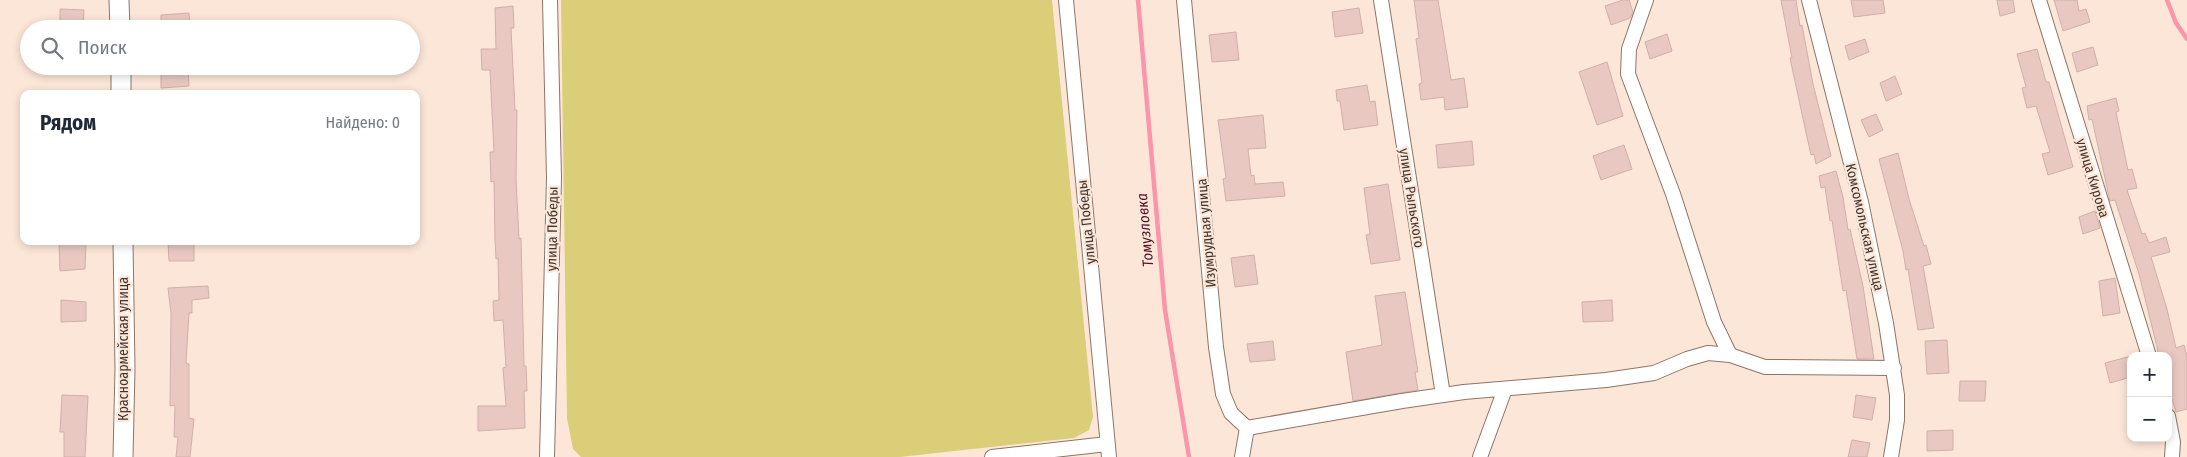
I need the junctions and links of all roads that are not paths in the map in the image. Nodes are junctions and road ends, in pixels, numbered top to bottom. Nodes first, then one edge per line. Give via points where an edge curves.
1 (119, 0) edge
2 (550, 0) edge
3 (1066, 0) edge
4 (1184, 0) edge
5 (1382, 0) edge
6 (1646, 0) edge
7 (1809, 0) edge
8 (2039, 0) edge
9 (120, 20) edge
10 (121, 75) edge
11 (121, 90) edge
12 (123, 245) edge
13 (2148, 352) edge
14 (1730, 355) junction
15 (1894, 368) junction
16 (1505, 389) junction
17 (1443, 395) junction
18 (1247, 428) junction
19 (2172, 437) edge
20 (1108, 450) edge
21 (123, 457) edge
22 (547, 457) edge
23 (992, 457) edge
24 (1242, 457) edge
25 (1480, 457) edge
26 (1890, 457) edge
27 (2172, 457) edge

1 - 9 street
2 - 22 street, улица Победы via 554,178
3 - 20 street, улица Победы
4 - 18 street, Изумрудная улица via 1216,347 1223,394 1231,413
5 - 17 street, улица Рыльского
6 - 14 street via 1629,49 1628,74 1673,194 1714,322
7 - 15 street, Комсомольская улица via 1861,202
8 - 13 street, улица Кирова
10 - 11 street
12 - 21 street, Красноармейская улица
14 - 15 street via 1764,367
14 - 16 street via 1708,353 1654,373
15 - 26 street, Комсомольская улица via 1897,420
16 - 17 street
16 - 25 street
17 - 18 street
18 - 24 street
19 - 27 street
20 - 23 street, улица Победы

